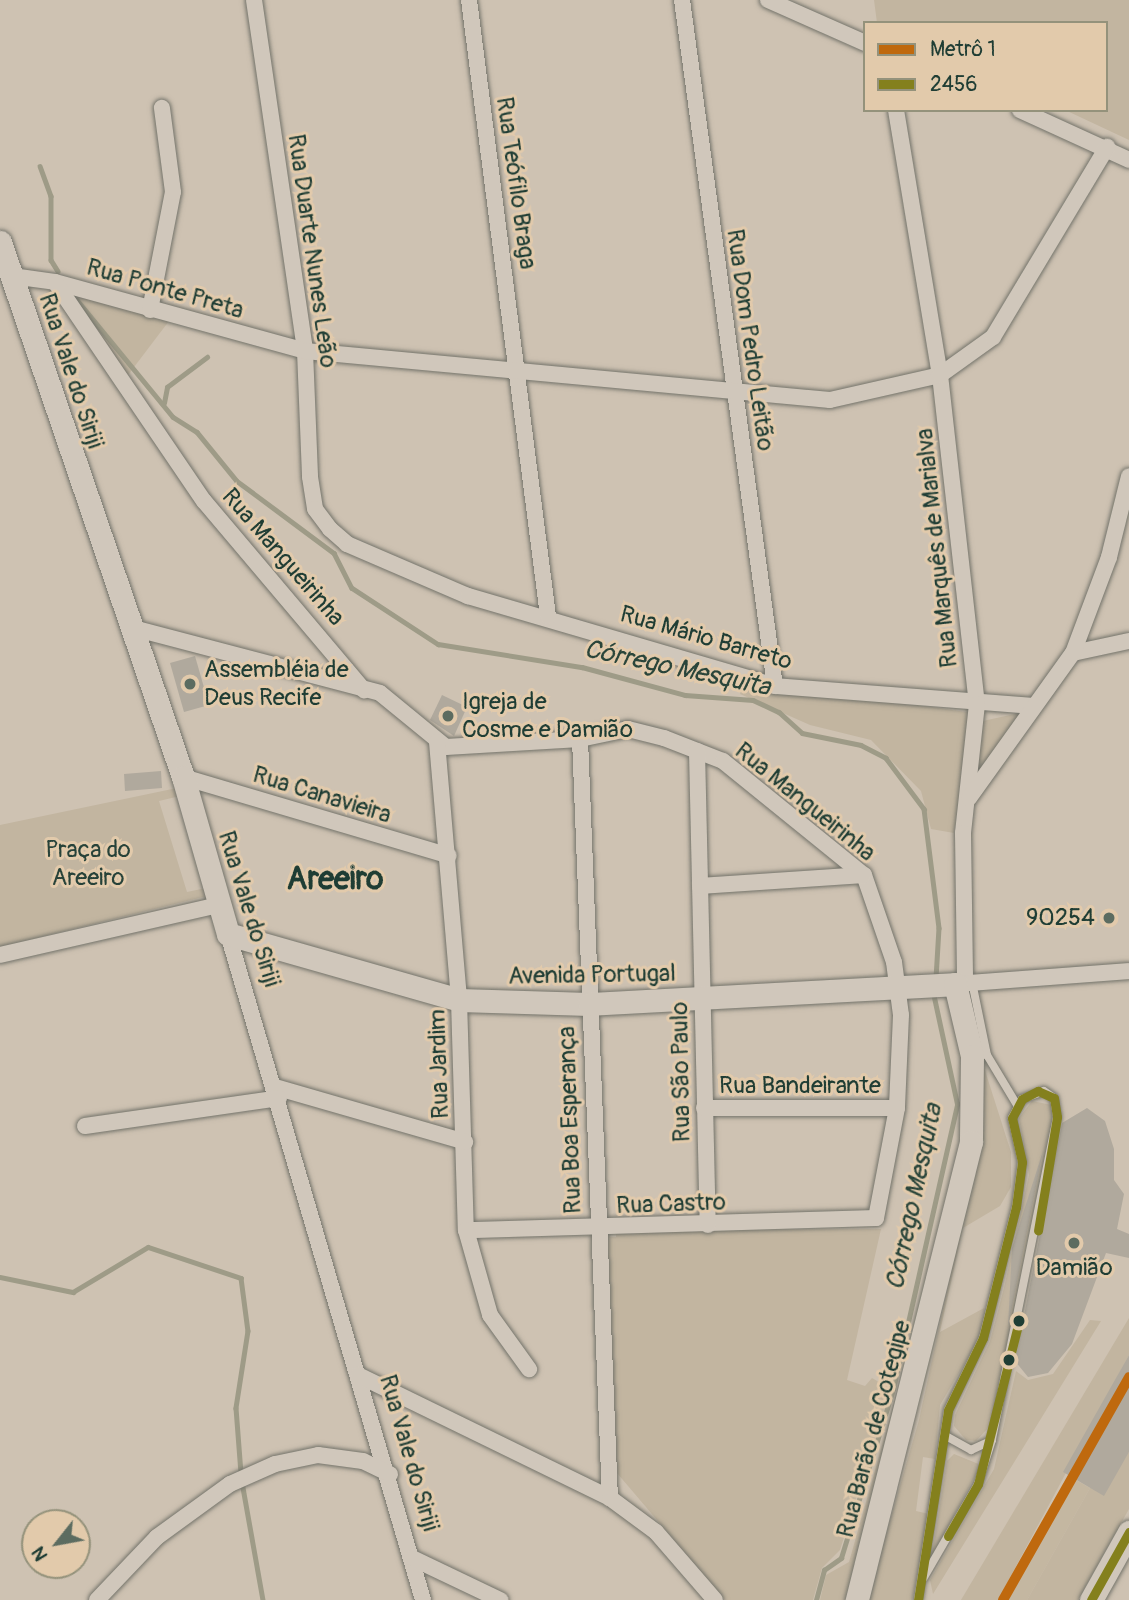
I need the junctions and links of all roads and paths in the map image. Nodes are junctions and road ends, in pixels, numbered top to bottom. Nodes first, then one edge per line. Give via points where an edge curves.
1 (254, 0) edge
2 (469, 0) edge
3 (682, 0) edge
4 (768, 0) edge
5 (863, 42) edge
6 (162, 108) dead end
7 (896, 112) edge
8 (1025, 112) edge
9 (1107, 147) junction
10 (1129, 160) edge
11 (0, 242) edge
12 (12, 276) junction
13 (55, 282) junction
14 (150, 310) junction
15 (305, 351) junction
16 (518, 372) junction
17 (940, 375) junction
18 (733, 391) junction
19 (1129, 476) edge
20 (315, 509) joint
21 (548, 617) junction
22 (133, 628) junction
23 (1129, 642) edge
24 (1073, 653) junction
25 (775, 686) junction
26 (364, 690) junction
27 (977, 704) junction
28 (1032, 706) junction
29 (580, 740) junction
30 (437, 742) junction
31 (697, 751) junction
32 (183, 777) junction
33 (967, 801) junction
34 (449, 856) junction
35 (864, 876) junction
36 (700, 886) junction
37 (218, 905) junction
38 (228, 934) junction
39 (0, 955) edge
40 (1128, 968) edge
41 (942, 984) junction
42 (703, 999) junction
43 (459, 1000) junction
44 (589, 1004) junction
45 (277, 1093) junction
46 (1017, 1105) junction
47 (704, 1108) junction
48 (897, 1108) junction
49 (85, 1126) dead end
50 (465, 1142) junction
51 (876, 1218) joint
52 (709, 1225) junction
53 (598, 1229) junction
54 (467, 1230) junction
55 (528, 1369) dead end
56 (358, 1375) junction
57 (944, 1435) junction
58 (992, 1440) junction
59 (390, 1474) junction
60 (610, 1498) junction
61 (1129, 1532) edge
62 (412, 1558) junction
63 (924, 1577) junction
64 (97, 1600) edge
65 (423, 1600) edge
66 (500, 1600) edge
67 (715, 1600) edge
68 (857, 1600) edge
69 (918, 1600) edge
70 (1091, 1600) edge

1 - 15 street, Rua Duarte Nunes Leão
2 - 16 street, Rua Teófilo Braga
3 - 18 street, Rua Dom Pedro Leitão
4 - 5 street
6 - 14 street via 173,192
7 - 17 street, Rua Marquês de Marialva
8 - 9 street
9 - 10 street
9 - 17 street via 1009,318 970,358
11 - 12 street, Rua Vale do Siriji
12 - 13 street, Rua Ponte Preta
12 - 22 street, Rua Vale do Siriji
13 - 14 street, Rua Ponte Preta
13 - 26 street, Rua Mangueirinha via 204,501
14 - 15 street, Rua Ponte Preta
15 - 16 street
15 - 20 street, Rua Duarte Nunes Leão
16 - 18 street
16 - 21 street, Rua Teófilo Braga
17 - 18 street via 830,400
17 - 27 street, Rua Marquês de Marialva
18 - 25 street, Rua Dom Pedro Leitão
19 - 24 street via 1109,557
20 - 21 street, Rua Mário Barreto via 347,544 374,557 468,596
21 - 25 street, Rua Mário Barreto
22 - 26 street
22 - 32 street, Rua Vale do Siriji
23 - 24 street
24 - 28 street
25 - 27 street, Rua Mário Barreto
26 - 30 street, Rua Mangueirinha via 401,706
27 - 28 street, Rua Mário Barreto
27 - 33 street, Rua Marquês de Marialva
28 - 33 street
29 - 30 street, Rua Mangueirinha via 456,749
29 - 31 street, Rua Mangueirinha via 628,729
29 - 44 street, Rua Boa Esperança
30 - 34 street, Rua Jardim
31 - 35 street, Rua Mangueirinha via 745,776
31 - 36 street, Rua São Paulo
32 - 34 street, Rua Canavieira
32 - 37 street, Rua Vale do Siriji
33 - 41 street, Rua Marquês de Marialva
34 - 43 street, Rua Jardim
35 - 36 street
35 - 41 street, Rua Mangueirinha
36 - 42 street, Rua São Paulo
37 - 38 street, Rua Vale do Siriji
37 - 39 street
38 - 43 street, Avenida Portugal
38 - 45 street, Rua Vale do Siriji
40 - 41 street
41 - 42 street, Avenida Portugal
41 - 46 lane
41 - 48 street, Rua Mangueirinha
41 - 68 street, Rua Barão de Cotegipe via 972,1056 971,1142
42 - 44 street, Avenida Portugal
42 - 47 street, Rua São Paulo
43 - 44 street, Avenida Portugal
43 - 50 street, Rua Jardim
44 - 53 street, Rua Boa Esperança
45 - 49 street
45 - 50 street
45 - 56 street, Rua Vale do Siriji
46 - 57 lane via 1012,1118 1022,1162 1016,1207 983,1338 948,1410
46 - 58 lane via 1044,1091 1054,1098 1057,1117
47 - 48 street, Rua Bandeirante
47 - 52 street, Rua São Paulo
48 - 51 street, Rua Mangueirinha
50 - 54 street, Rua Jardim
51 - 52 street, Rua Castro
52 - 53 street, Rua Castro
53 - 54 street, Rua Castro
53 - 60 street, Rua Boa Esperança
54 - 55 street, Rua Jardim via 485,1304
56 - 59 street, Rua Vale do Siriji
56 - 60 street
57 - 58 lane via 971,1450
57 - 63 lane
58 - 63 lane via 978,1484
59 - 62 street, Rua Vale do Siriji
59 - 64 street via 363,1461 318,1455 275,1464 230,1484 157,1536
60 - 67 street via 656,1532
61 - 70 street
62 - 65 street, Rua Vale do Siriji
62 - 66 street
63 - 69 lane

